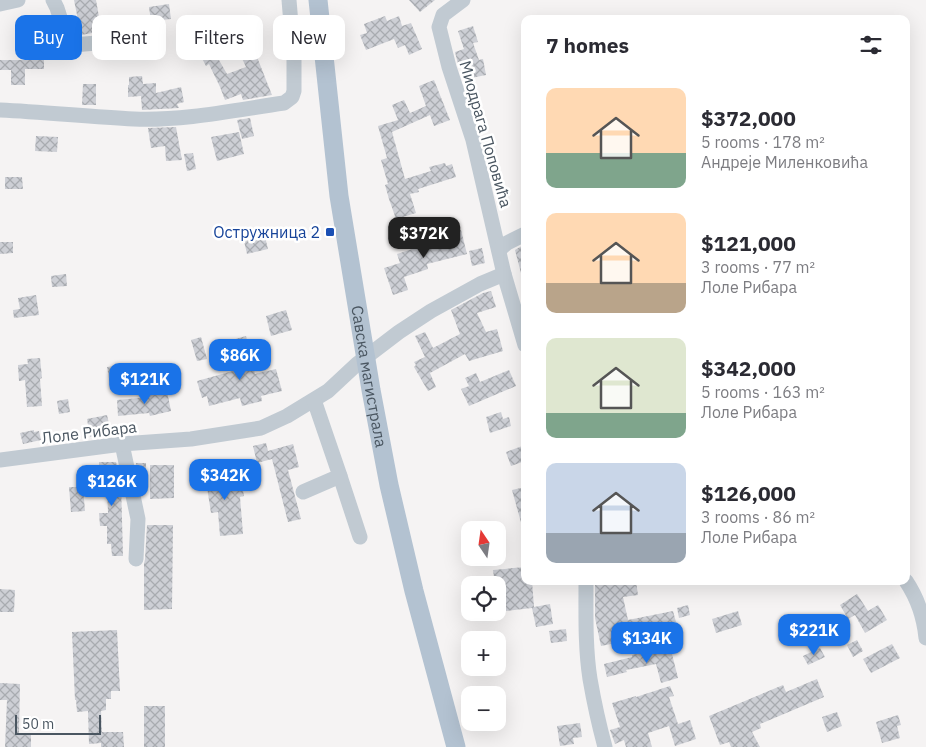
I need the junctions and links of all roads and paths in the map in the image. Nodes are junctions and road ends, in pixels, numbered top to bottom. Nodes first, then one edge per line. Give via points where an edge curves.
1 (18, 0) edge
2 (53, 0) edge
3 (289, 0) edge
4 (318, 0) edge
5 (463, 0) edge
6 (0, 4) edge
7 (92, 44) edge
8 (0, 110) edge
9 (521, 236) edge
10 (499, 250) junction
11 (504, 274) junction
12 (521, 331) edge
13 (314, 400) junction
14 (122, 444) junction
15 (0, 460) edge
16 (340, 476) junction
17 (303, 492) dead end
18 (360, 537) dead end
19 (136, 559) dead end
20 (586, 585) edge
21 (908, 585) edge
22 (926, 638) edge
23 (456, 747) edge
24 (605, 747) edge

1 - 6 street
2 - 7 street via 69,43
3 - 8 street via 294,90 292,98 284,104 188,117 144,119
4 - 23 main road, Савска магистрала via 339,196 371,390 414,591
5 - 10 street, Миодрага Поповића via 443,15 439,27 473,140
9 - 10 street
10 - 11 street, Миодрага Поповића
11 - 12 street, Миодрага Поповића
11 - 13 street, Лоле Рибара via 480,284 399,332
13 - 14 street, Лоле Рибара via 261,428 191,439
13 - 16 street
14 - 15 street, Лоле Рибара
14 - 19 street via 138,519
16 - 17 street
16 - 18 street
20 - 24 street via 590,678
21 - 22 street via 920,608

